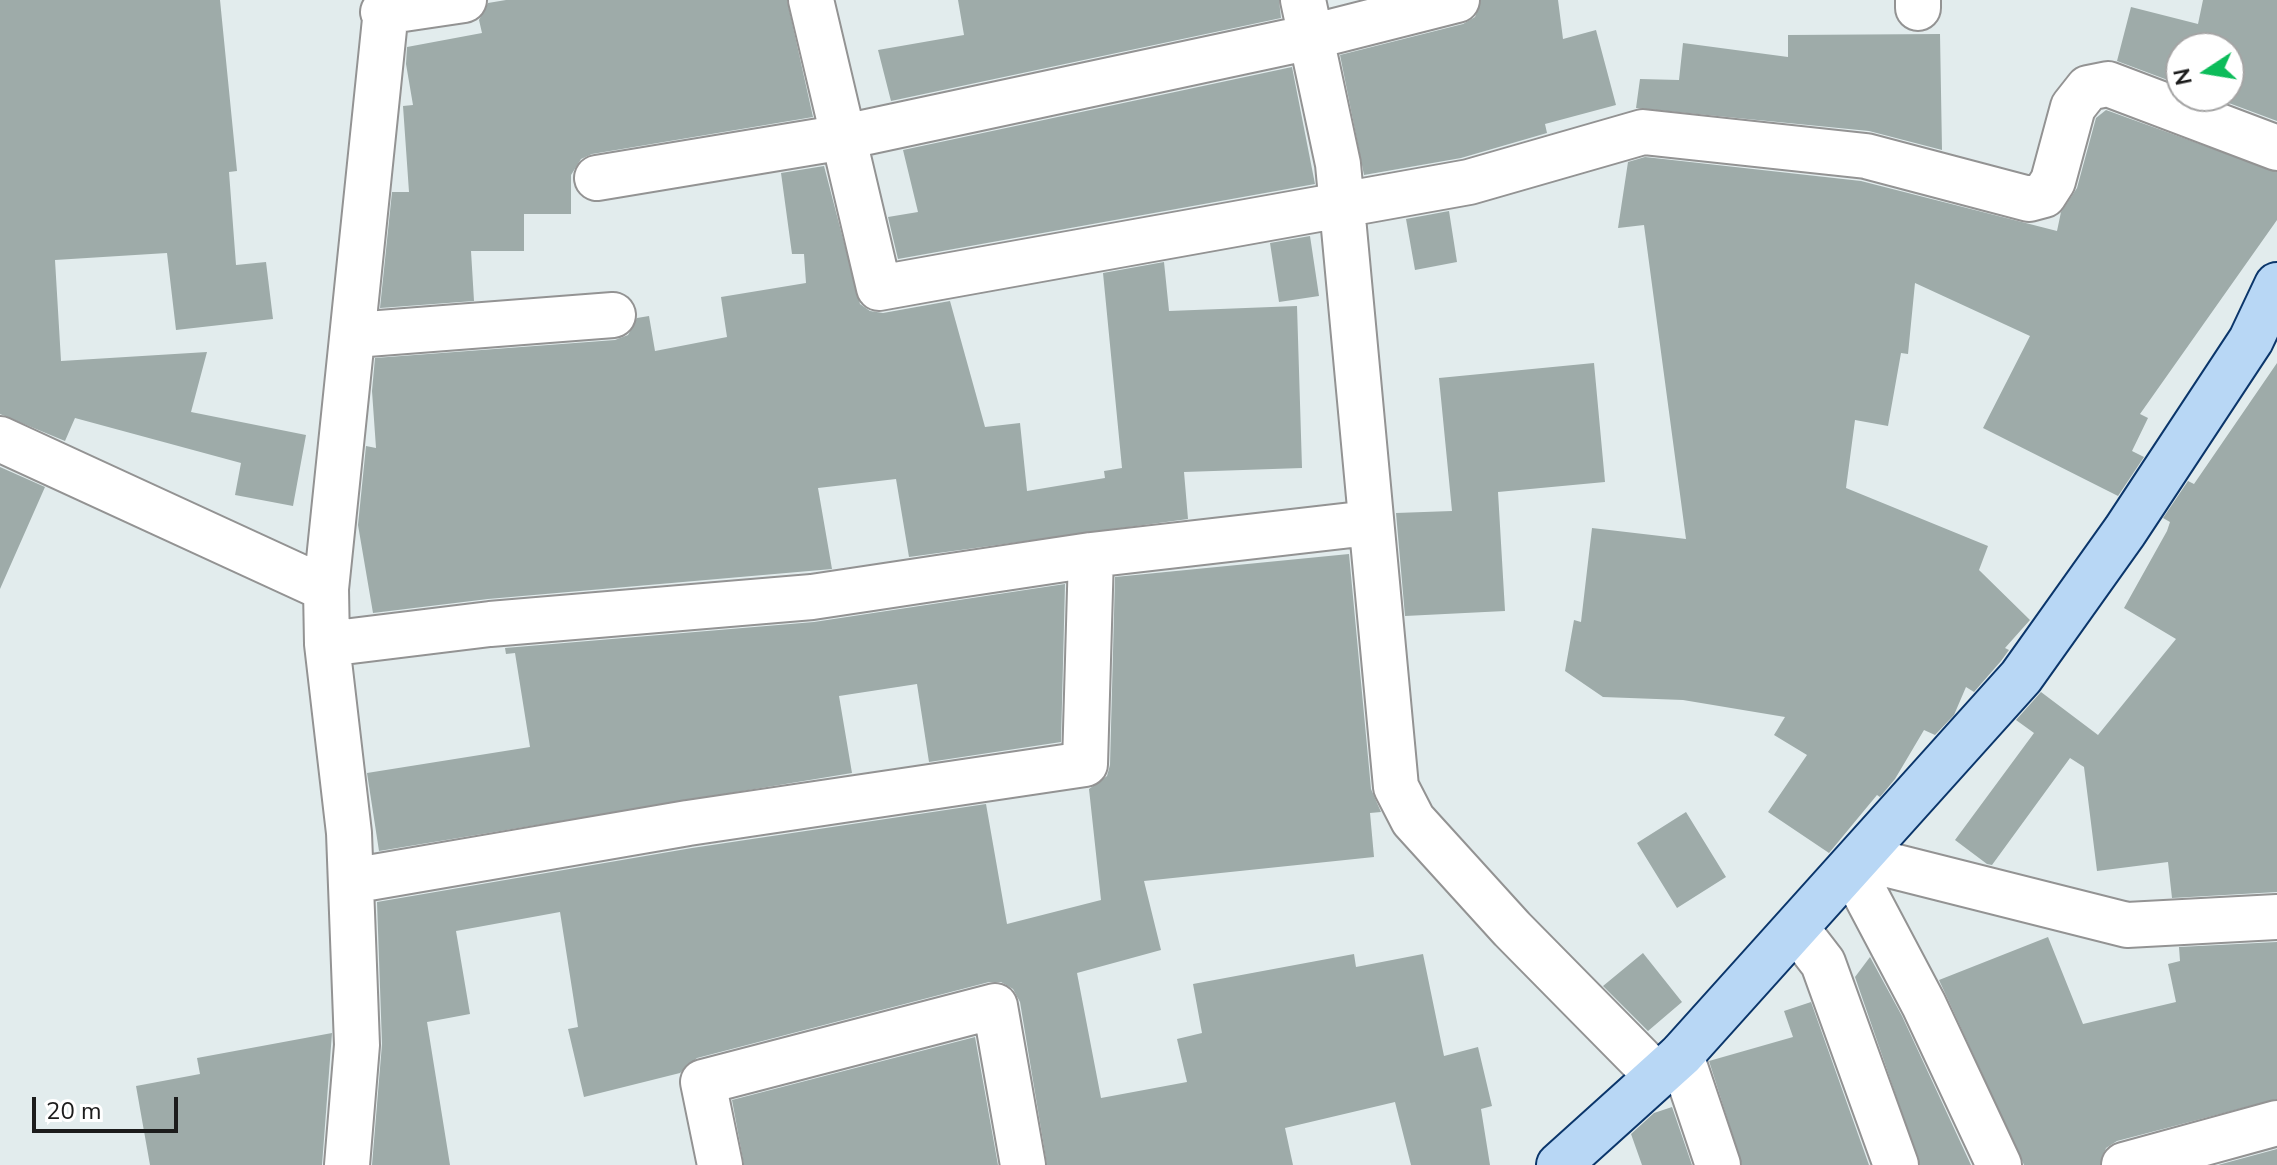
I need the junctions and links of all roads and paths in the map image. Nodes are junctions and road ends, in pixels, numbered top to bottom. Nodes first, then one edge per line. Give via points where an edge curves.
1 (464, 0) edge
2 (811, 0) edge
3 (1457, 0) edge
4 (385, 6) edge
5 (1307, 19) edge
6 (844, 137) junction
7 (2277, 148) edge
8 (597, 178) dead end
9 (1342, 206) junction
10 (2277, 285) edge
11 (613, 315) dead end
12 (354, 335) junction
13 (0, 439) edge
14 (1369, 523) junction
15 (1091, 555) junction
16 (326, 589) junction
17 (327, 644) junction
18 (1856, 862) junction
19 (351, 881) junction
20 (2277, 917) edge
21 (1796, 928) junction
22 (1669, 1066) junction
23 (2277, 1123) edge
24 (2236, 1149) edge
25 (347, 1165) edge
26 (720, 1165) edge
27 (1023, 1165) edge
28 (1559, 1165) edge
29 (1718, 1165) edge
30 (1896, 1165) edge
31 (1999, 1165) edge
32 (2124, 1165) edge

1 - 4 street
2 - 6 street
3 - 5 street
4 - 12 street
5 - 6 street
5 - 9 street
6 - 8 street
6 - 9 street via 879,288
7 - 9 street via 2108,84 2088,88 2073,107 2053,181 2044,195 2029,199 1866,156 1643,132 1469,182
9 - 14 street
10 - 18 main road via 2242,353 2030,665
11 - 12 street
12 - 16 street
13 - 16 street
14 - 15 street
14 - 22 street via 1396,787 1413,820 1512,929
15 - 17 street via 812,597 490,624
15 - 19 street via 1085,764 688,823
16 - 17 street
17 - 19 street
18 - 20 street via 2127,925
18 - 21 main road
18 - 31 street
19 - 25 street via 357,1045
21 - 22 main road
21 - 30 street via 1823,963
22 - 28 main road
22 - 29 street
23 - 24 street
24 - 32 street
26 - 27 street via 703,1082 995,1006

